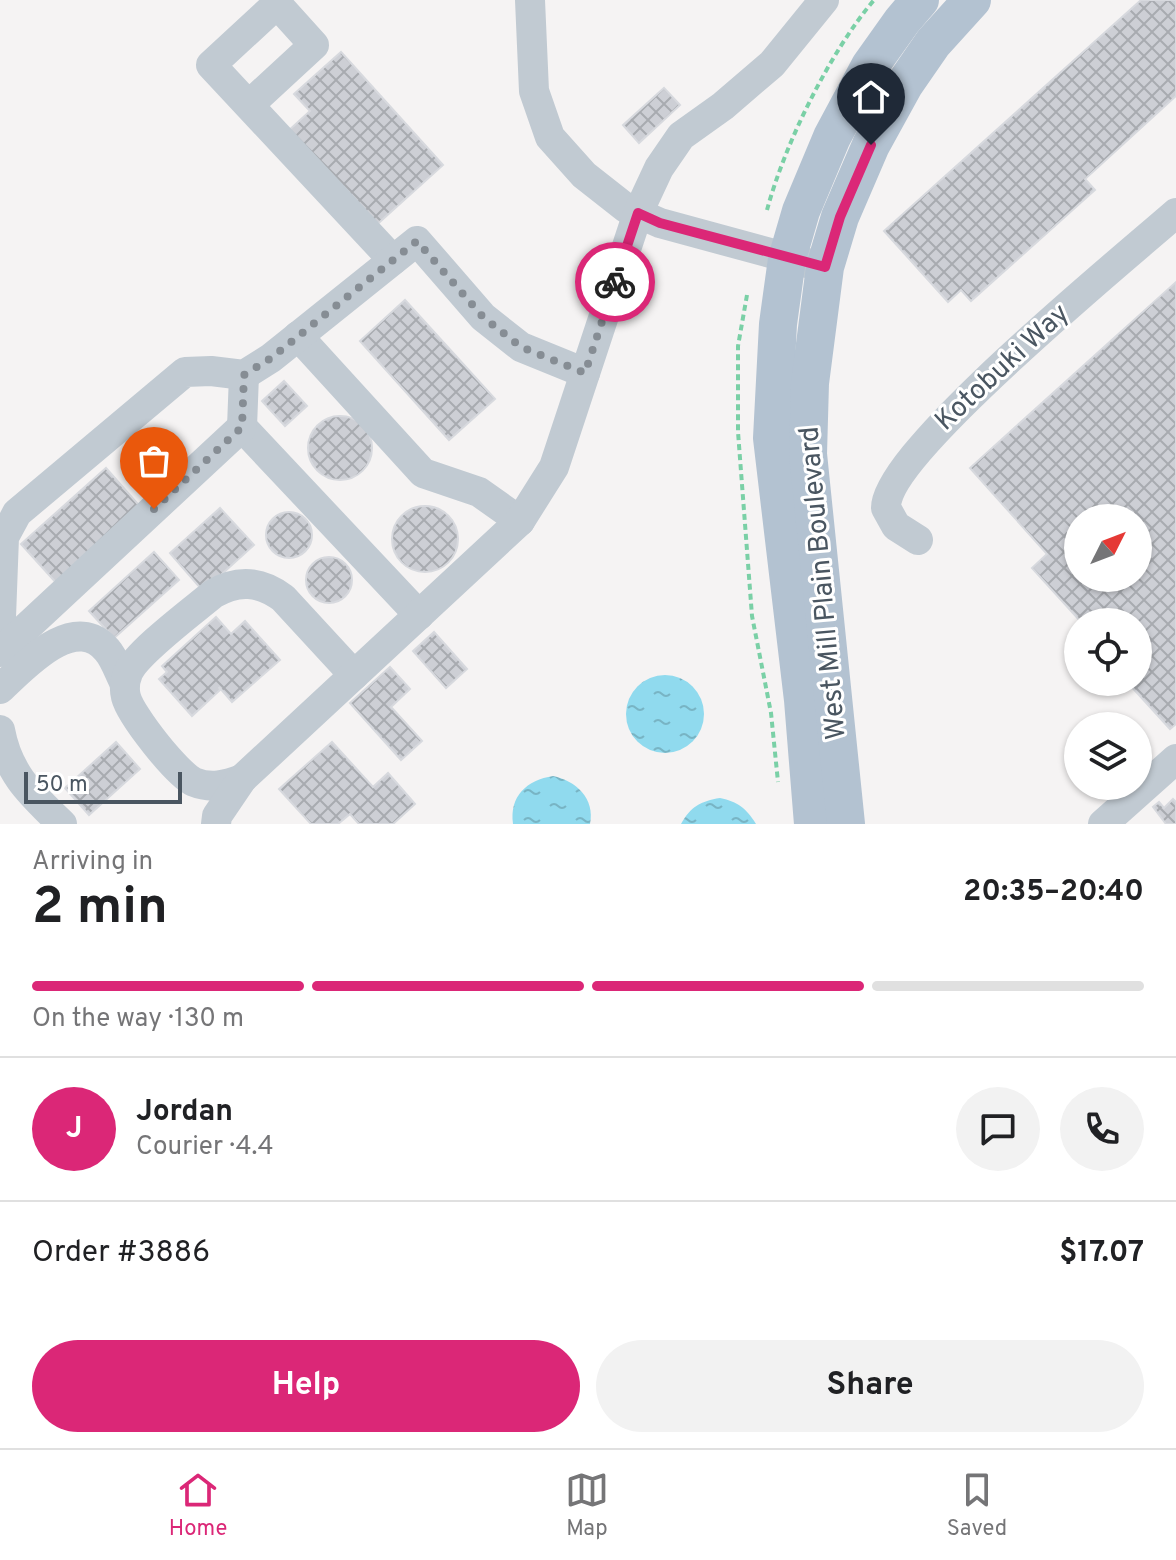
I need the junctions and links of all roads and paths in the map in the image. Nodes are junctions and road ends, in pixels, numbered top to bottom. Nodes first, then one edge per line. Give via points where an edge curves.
1 (530, 0) edge
2 (824, 0) edge
3 (874, 0) edge
4 (920, 0) edge
5 (972, 0) edge
6 (249, 105) dead end
7 (767, 210) dead end
8 (638, 213) junction
9 (1176, 213) edge
10 (787, 259) junction
11 (393, 260) junction
12 (825, 267) junction
13 (747, 295) dead end
14 (298, 336) junction
15 (585, 373) junction
16 (244, 375) junction
17 (242, 427) junction
18 (520, 521) junction
19 (918, 540) dead end
20 (419, 615) junction
21 (0, 644) edge
22 (0, 652) edge
23 (354, 675) junction
24 (125, 684) junction
25 (0, 689) edge
26 (0, 730) edge
27 (1176, 759) edge
28 (242, 779) junction
29 (779, 792) dead end
30 (62, 824) edge
31 (216, 824) edge
32 (813, 824) edge
33 (846, 824) edge
34 (1103, 824) edge

1 - 8 street via 534,91 550,137 584,175
2 - 8 street via 772,64 681,136
3 - 7 path via 802,120
4 - 10 main road, West Mill Plain Boulevard via 870,66 832,137
5 - 12 main road, West Mill Plain Boulevard via 933,43 871,145
6 - 11 street
8 - 10 street
8 - 15 street
9 - 19 street, Kotobuki Way via 980,386 910,460 891,487 886,508 896,526
10 - 12 street
10 - 32 main road, West Mill Plain Boulevard via 772,438
11 - 14 street
11 - 15 street via 417,241 483,317 521,347
12 - 33 main road, West Mill Plain Boulevard via 810,383 808,454
13 - 29 path via 738,346 738,432 752,616 770,703
14 - 16 street
14 - 18 street via 423,473 479,492
15 - 18 street via 554,467
16 - 17 street
16 - 21 street via 185,372 17,513 4,537
17 - 20 street
17 - 22 street
18 - 20 street
20 - 23 street
23 - 24 street via 283,598 257,583 241,583 213,594 145,652 134,662
23 - 28 street
24 - 25 street via 106,649 96,641 72,637 40,652
24 - 28 street via 130,707 183,776 212,786
26 - 30 street via 4,754 28,791
27 - 34 street
28 - 31 street

